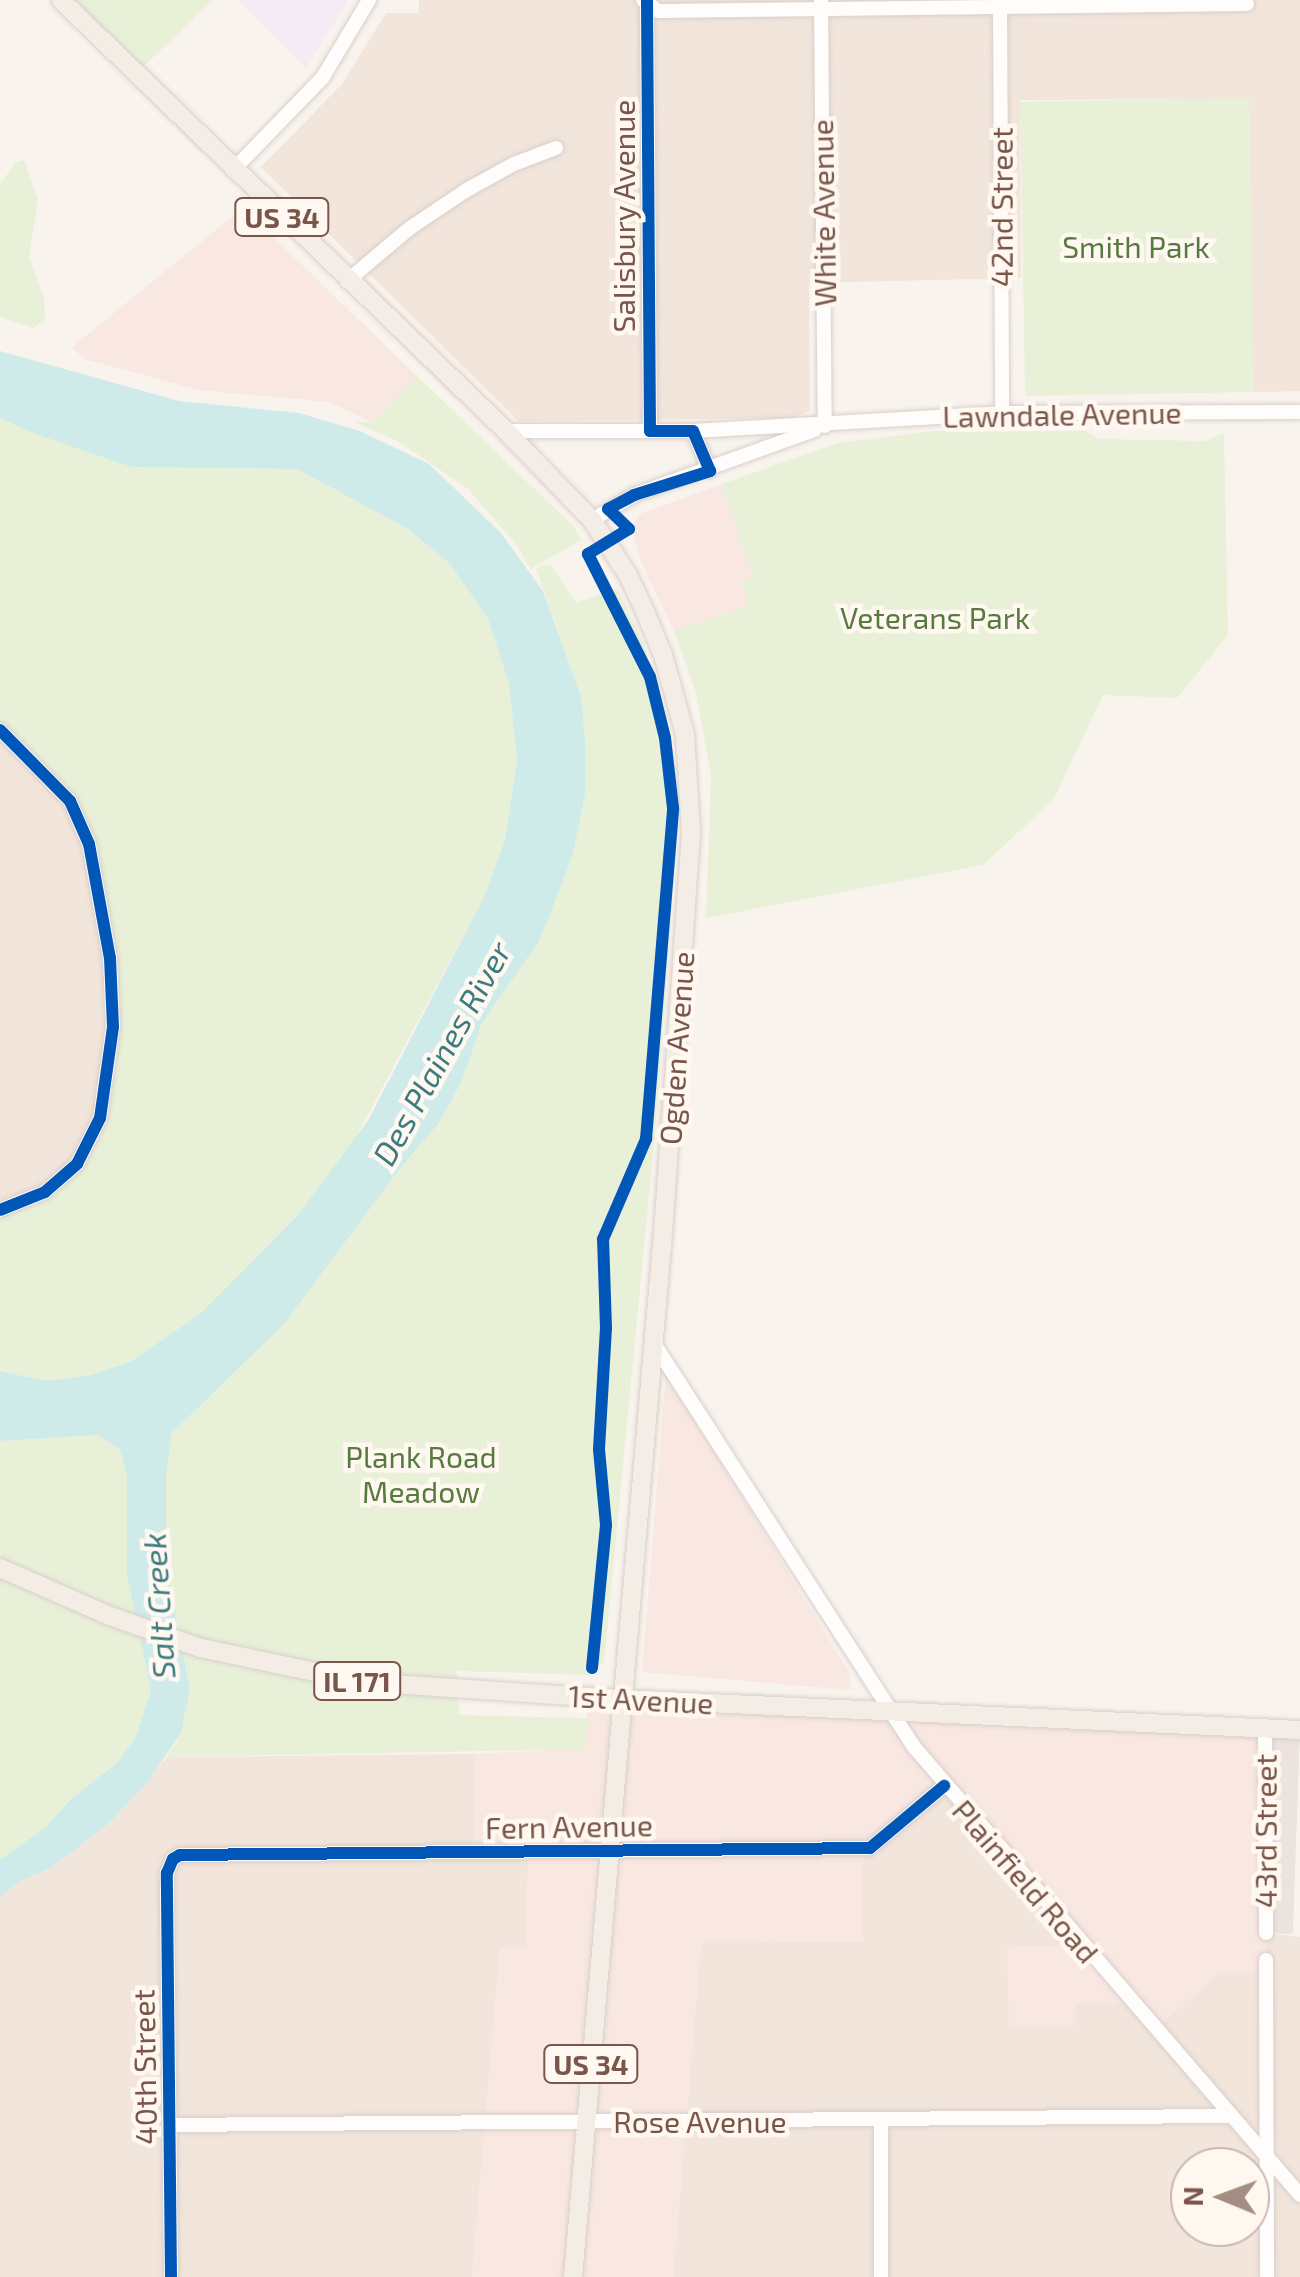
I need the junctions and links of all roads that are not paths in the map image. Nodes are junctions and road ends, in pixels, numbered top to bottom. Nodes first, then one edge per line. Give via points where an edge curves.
1 (61, 0) edge
2 (369, 0) edge
3 (646, 1) edge
4 (1168, 3) edge
5 (1000, 4) edge
6 (1248, 4) dead end
7 (821, 5) edge
8 (556, 148) dead end
9 (233, 170) junction
10 (348, 280) junction
11 (1300, 412) edge
12 (1002, 413) junction
13 (826, 426) junction
14 (693, 430) junction
15 (506, 431) junction
16 (650, 431) junction
17 (710, 470) junction
18 (592, 520) junction
19 (0, 730) edge
20 (0, 1210) edge
21 (653, 1342) junction
22 (0, 1568) edge
23 (620, 1699) junction
24 (890, 1712) junction
25 (1264, 1729) junction
26 (1300, 1730) edge
27 (944, 1786) junction
28 (608, 1851) junction
29 (173, 1859) joint
30 (1266, 1933) dead end
31 (1266, 1960) dead end
32 (1229, 2116) junction
33 (881, 2119) junction
34 (586, 2122) junction
35 (170, 2124) junction
36 (1257, 2147) edge
37 (1267, 2147) edge
38 (1270, 2161) edge
39 (1300, 2196) edge
40 (1266, 2247) edge
41 (172, 2277) edge
42 (574, 2277) edge
43 (882, 2277) edge
44 (1266, 2277) edge

1 - 9 main road, Ogden Avenue / US 34
2 - 9 street via 324,78
3 - 7 street via 659,11
3 - 16 street, Salisbury Avenue
4 - 5 street
4 - 6 street
5 - 7 street
5 - 12 street, 42nd Street
7 - 13 street, White Avenue
8 - 10 street via 465,191
9 - 10 main road, Ogden Avenue / US 34
10 - 15 main road, Ogden Avenue / US 34
11 - 12 street, Lawndale Avenue
12 - 13 street, Lawndale Avenue via 892,416
13 - 14 street, Lawndale Avenue
13 - 17 street, Lawndale Avenue
14 - 16 street, Lawndale Avenue
14 - 17 street
15 - 16 street, Lawndale Avenue
15 - 18 main road, Ogden Avenue / US 34
17 - 18 street, Lawndale Avenue via 634,494
18 - 21 main road, Ogden Avenue / US 34 via 628,574 664,655 690,783
19 - 20 street via 46,772 82,824 99,884 113,995 110,1063 90,1140 60,1180
21 - 23 main road, Ogden Avenue / US 34
21 - 24 street, Plainfield Road
22 - 23 main road, 1st Avenue / IL 171 via 200,1648 363,1682
23 - 24 main road, 1st Avenue / IL 171
23 - 28 main road, Ogden Avenue / US 34
24 - 25 main road, 1st Avenue / IL 171
24 - 27 street, Plainfield Road
25 - 26 main road, 1st Avenue / IL 171
25 - 30 street, 43rd Street
27 - 28 street, Fern Avenue via 870,1848
27 - 32 street, Plainfield Road
28 - 29 street, Fern Avenue
28 - 34 main road, Ogden Avenue / US 34
29 - 35 street, 40th Street via 167,1873
31 - 37 street
32 - 33 street, Rose Avenue
32 - 36 street, Plainfield Road
33 - 34 street, Rose Avenue
33 - 43 street
34 - 35 street, Rose Avenue
34 - 42 main road, Ogden Avenue / US 34
35 - 41 street, 40th Street
38 - 39 street, Plainfield Road
40 - 44 street

